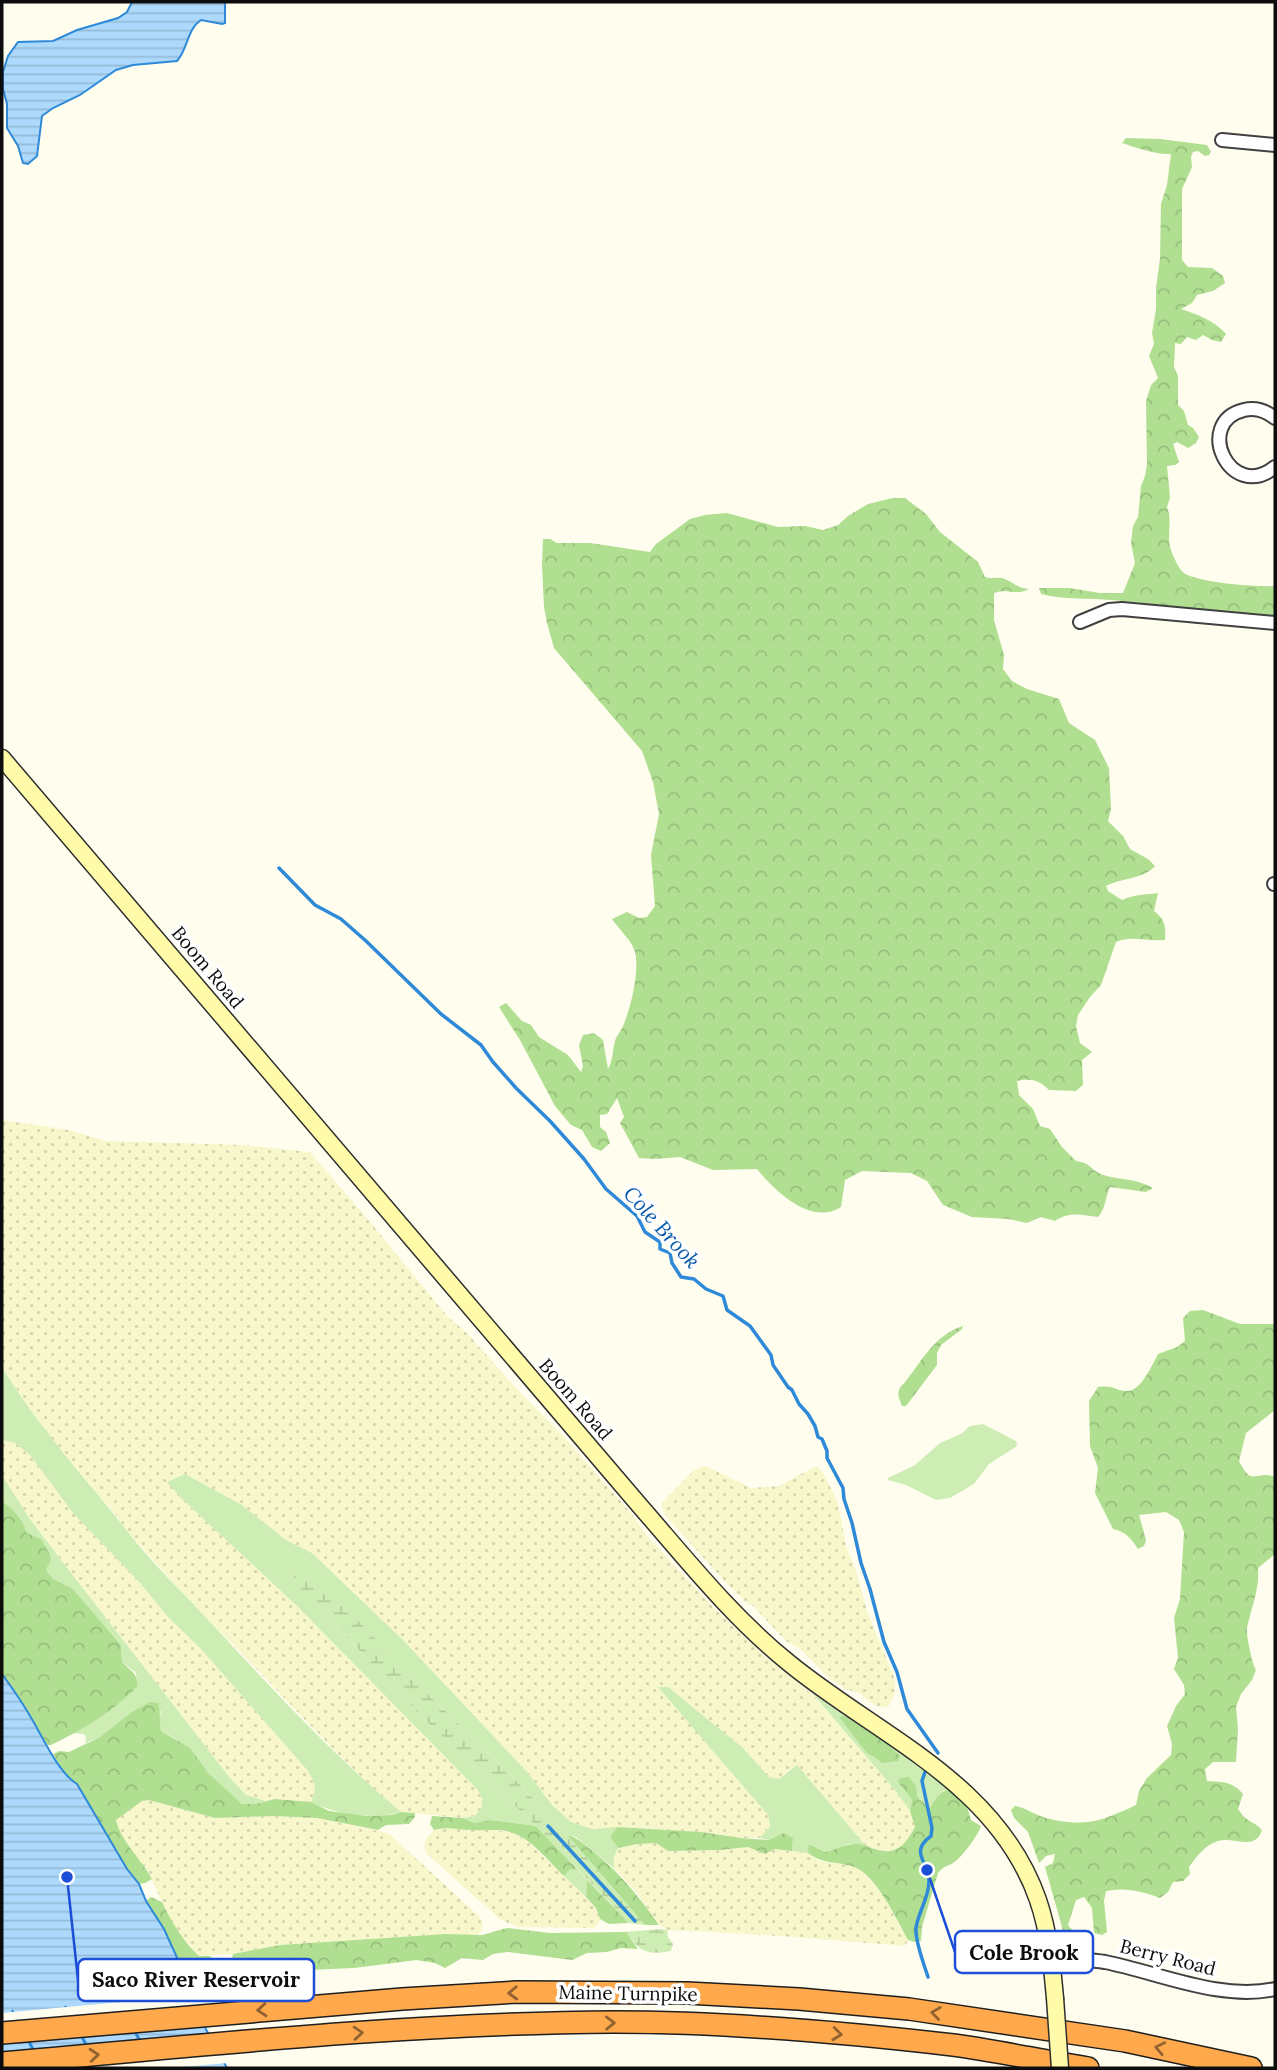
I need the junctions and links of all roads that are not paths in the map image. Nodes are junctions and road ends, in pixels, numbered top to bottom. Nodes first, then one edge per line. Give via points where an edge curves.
1 (1222, 140) dead end
2 (1275, 145) edge
3 (1275, 418) edge
4 (1275, 467) edge
5 (1080, 622) dead end
6 (1275, 623) edge
7 (2, 758) edge
8 (1051, 1959) junction
9 (1275, 1989) edge
10 (2, 2034) edge
11 (2, 2063) edge
12 (1060, 2068) edge
13 (1088, 2068) edge
14 (1251, 2068) edge

1 - 2 street
3 - 4 street via 1259,409 1238,412 1229,418 1219,437 1223,459 1241,474 1263,474
5 - 6 street via 1122,609
7 - 8 street, Boom Road via 745,1624 809,1679 932,1763 995,1823 1034,1889
8 - 9 street, Berry Road via 1103,1962 1228,1991
8 - 12 street, Boom Road, bridge
14 -> 10 highway, Maine Turnpike via 1125,2041 909,2009 701,1993 517,1992
11 -> 13 highway, Maine Turnpike via 241,2041 615,2022 787,2029 955,2045

